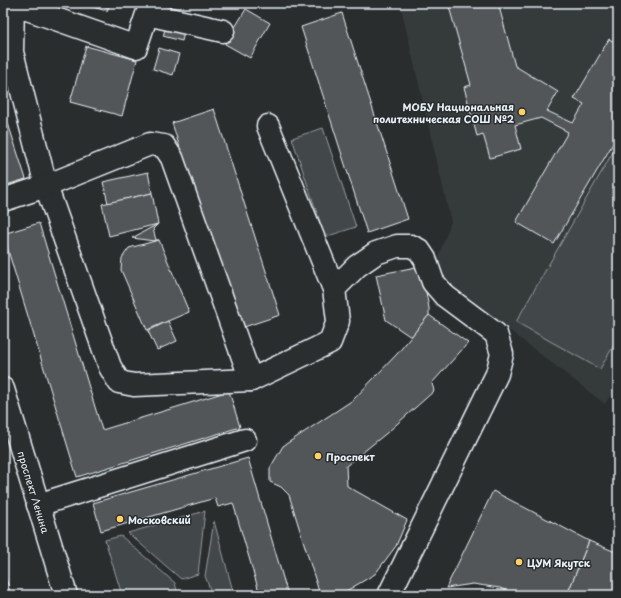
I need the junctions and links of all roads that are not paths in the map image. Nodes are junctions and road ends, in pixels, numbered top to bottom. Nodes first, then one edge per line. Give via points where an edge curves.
1 (13, 4) edge
2 (223, 31) dead end
3 (268, 126) dead end
4 (46, 186) junction
5 (3, 200) edge
6 (334, 289) junction
7 (251, 380) junction
8 (3, 389) edge
9 (245, 440) dead end
10 (38, 505) junction
11 (66, 595) edge
12 (389, 595) edge

1 - 2 street via 136,47 146,14
1 - 4 street via 12,52
3 - 6 street
4 - 5 street
4 - 7 street via 110,367 119,382 134,385
4 - 7 street via 150,144 164,146 172,158
6 - 7 street via 338,321 330,342
6 - 12 street via 357,266 376,253 397,246 411,246 419,250 433,282 445,296 496,334 502,354 497,374
8 - 10 street, проспект Ленина
9 - 10 street
10 - 11 street, проспект Ленина

